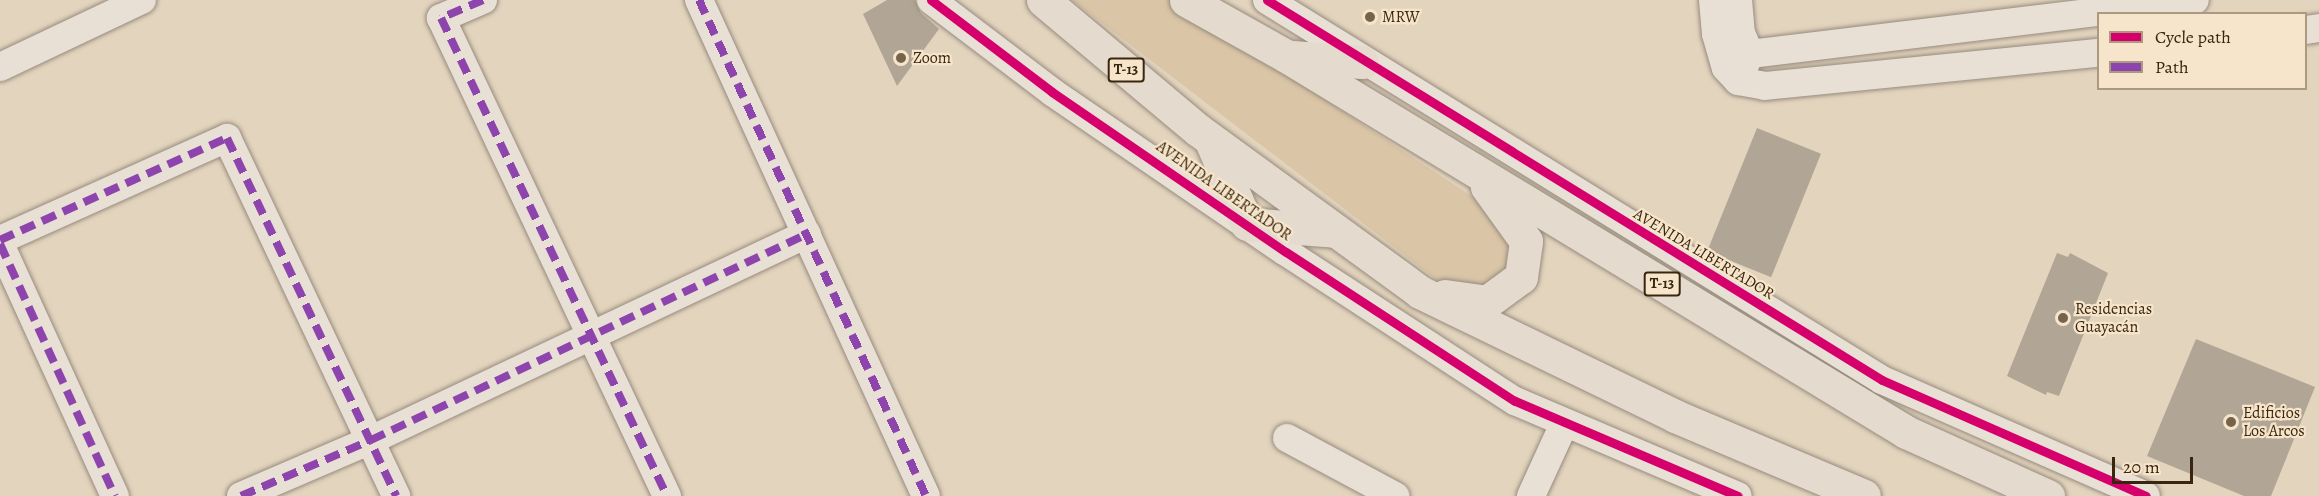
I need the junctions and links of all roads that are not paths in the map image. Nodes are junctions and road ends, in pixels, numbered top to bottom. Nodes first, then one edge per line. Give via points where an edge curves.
1 (142, 0) edge
2 (483, 0) edge
3 (699, 0) edge
4 (931, 0) edge
5 (1043, 0) edge
6 (1186, 0) edge
7 (1267, 0) edge
8 (1713, 0) edge
9 (1738, 0) edge
10 (2195, 0) edge
11 (2133, 11) edge
12 (2097, 15) edge
13 (2097, 53) edge
14 (1750, 54) junction
15 (1286, 56) junction
16 (1362, 62) junction
17 (0, 67) edge
18 (1738, 81) junction
19 (1210, 139) junction
20 (1479, 176) junction
21 (1247, 224) junction
22 (1335, 231) junction
23 (807, 234) junction
24 (0, 242) edge
25 (1420, 292) junction
26 (590, 334) junction
27 (1564, 424) junction
28 (1287, 438) dead end
29 (370, 440) junction
30 (115, 496) edge
31 (241, 496) edge
32 (396, 496) edge
33 (667, 496) edge
34 (926, 496) edge
35 (1395, 496) edge
36 (1531, 496) edge
37 (1738, 496) edge
38 (1864, 496) edge
39 (2048, 496) edge
40 (2146, 496) edge

1 - 17 street
2 - 26 street via 441,18
3 - 23 street
4 - 21 street, AVENIDA LIBERTADOR via 1005,60
5 - 19 highway, AVENIDA LIBERTADOR / T-13
6 - 15 highway, T-13
7 - 16 street, AVENIDA LIBERTADOR
8 - 18 street via 1719,46 1726,68
9 - 14 street via 1741,33
10 - 11 street
12 - 14 street
13 - 18 street via 1765,86
14 - 18 street
15 - 16 highway, T-13
15 - 20 highway, T-13
16 - 40 street, AVENIDA LIBERTADOR via 1882,380
19 - 21 highway
19 - 22 highway, AVENIDA LIBERTADOR / T-13
20 - 25 highway, T-13 via 1526,241 1521,277 1487,302
20 - 39 highway, T-13 via 1906,432
21 - 22 highway
21 - 27 street, AVENIDA LIBERTADOR via 1515,401
22 - 25 highway, AVENIDA LIBERTADOR / T-13
23 - 26 street
23 - 34 street
24 - 29 street via 227,138
24 - 30 street
25 - 38 highway, AVENIDA LIBERTADOR / T-13 via 1675,416
26 - 29 street
26 - 33 street
27 - 36 street
27 - 37 street, AVENIDA LIBERTADOR
28 - 35 street
29 - 31 street
29 - 32 street

